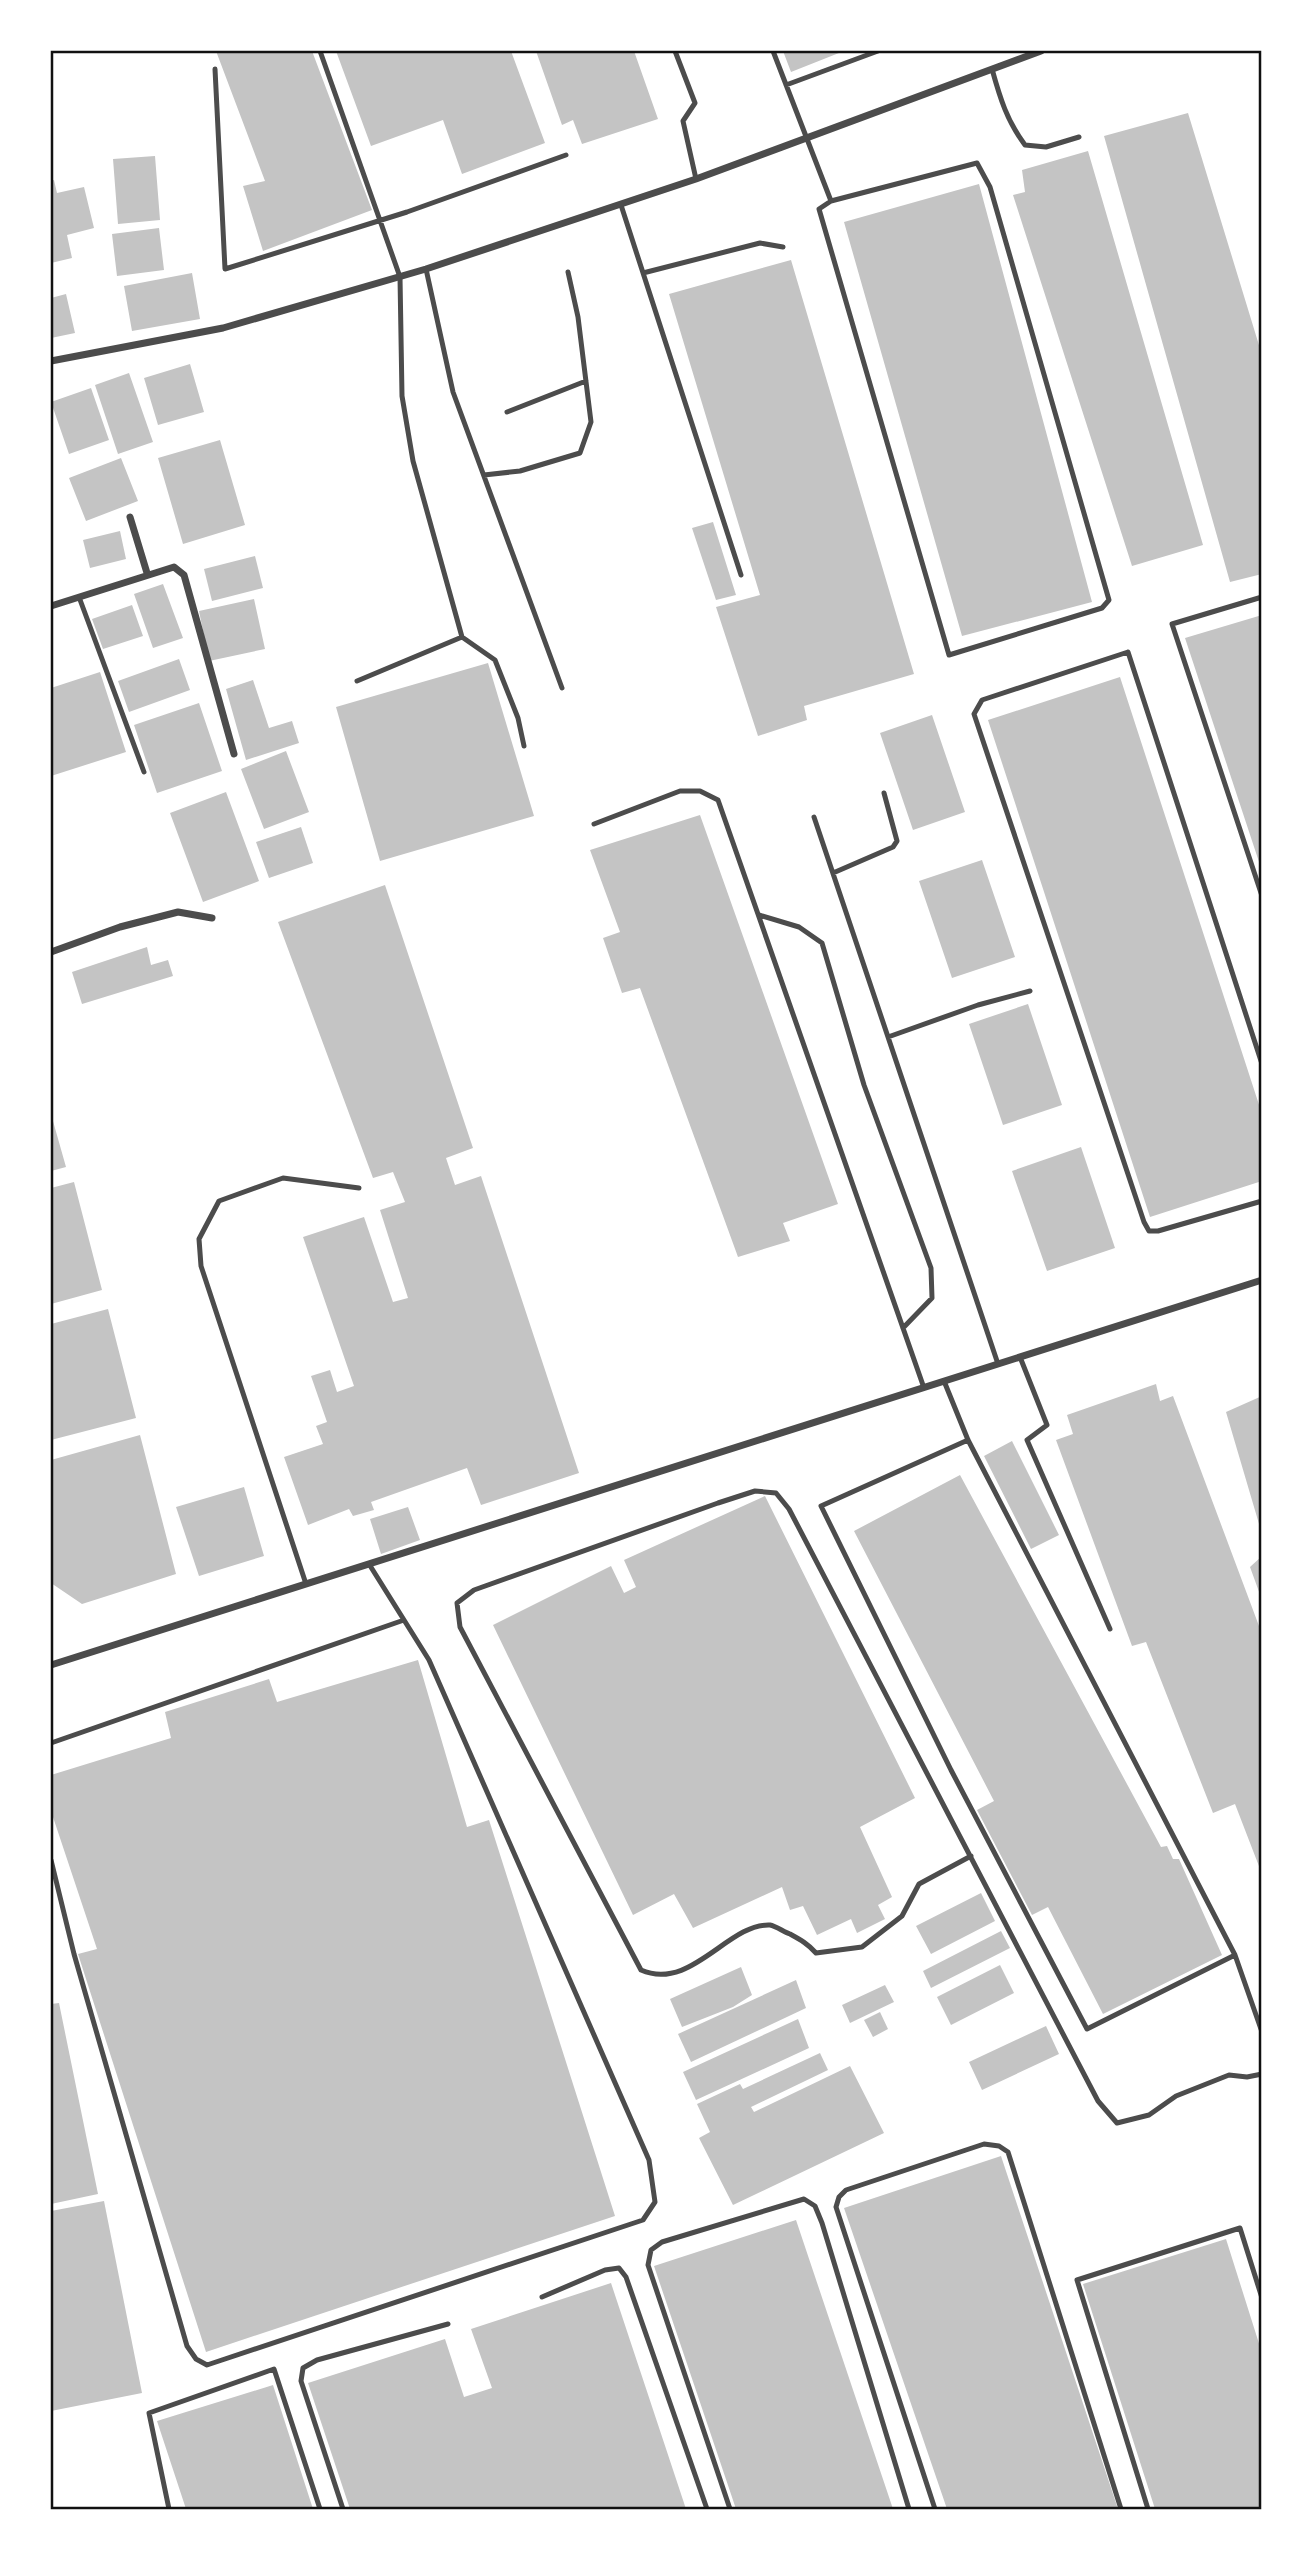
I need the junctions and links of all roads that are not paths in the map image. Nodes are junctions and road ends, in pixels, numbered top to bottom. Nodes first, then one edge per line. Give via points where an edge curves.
1 (320, 51) edge
2 (675, 51) edge
3 (773, 51) edge
4 (878, 51) edge
5 (1041, 51) edge
6 (215, 69) dead end
7 (992, 69) junction
8 (786, 85) junction
9 (1079, 136) dead end
10 (807, 139) junction
11 (566, 155) dead end
12 (696, 179) junction
13 (831, 201) junction
14 (621, 205) junction
15 (380, 220) junction
16 (783, 247) dead end
17 (426, 269) junction
18 (568, 272) dead end
19 (643, 273) junction
20 (400, 277) junction
21 (51, 361) edge
22 (586, 381) junction
23 (507, 412) dead end
24 (484, 475) junction
25 (130, 517) dead end
26 (147, 573) junction
27 (741, 575) dead end
28 (79, 597) junction
29 (1262, 597) edge
30 (51, 606) edge
31 (462, 637) junction
32 (357, 681) dead end
33 (562, 688) dead end
34 (524, 746) dead end
35 (234, 754) dead end
36 (144, 772) dead end
37 (884, 793) dead end
38 (814, 817) dead end
39 (594, 824) dead end
40 (833, 873) junction
41 (1262, 896) edge
42 (759, 915) junction
43 (212, 918) dead end
44 (51, 952) edge
45 (1030, 992) dead end
46 (888, 1037) junction
47 (1262, 1064) edge
48 (359, 1188) dead end
49 (1262, 1201) edge
50 (1262, 1280) edge
51 (904, 1328) junction
52 (1020, 1357) junction
53 (998, 1364) junction
54 (944, 1381) junction
55 (924, 1388) junction
56 (968, 1440) junction
57 (369, 1564) junction
58 (306, 1584) junction
59 (404, 1620) junction
60 (1110, 1629) dead end
61 (51, 1665) edge
62 (51, 1744) edge
63 (971, 1856) junction
64 (51, 1860) edge
65 (1235, 1955) junction
66 (1262, 2032) edge
67 (1262, 2074) edge
68 (542, 2297) dead end
69 (1262, 2298) edge
70 (448, 2324) dead end
71 (169, 2509) edge
72 (320, 2509) edge
73 (343, 2509) edge
74 (707, 2509) edge
75 (730, 2509) edge
76 (909, 2509) edge
77 (935, 2509) edge
78 (1121, 2509) edge
79 (1148, 2509) edge

1 - 15 lane
2 - 12 lane via 695,103 683,121
3 - 8 lane
4 - 8 lane
5 - 7 street
6 - 15 lane via 225,269
7 - 9 lane via 1002,106 1026,145 1046,147
7 - 10 street
8 - 10 lane
10 - 12 street
10 - 13 lane
11 - 15 lane
12 - 14 street
13 - 13 lane via 977,163 990,187 1109,600 1102,608 949,655 819,209
14 - 17 street
14 - 19 lane
15 - 20 lane
16 - 19 lane via 760,243
17 - 20 street
17 - 24 lane via 453,393
18 - 22 lane
19 - 27 lane
20 - 21 street via 223,328
20 - 31 lane via 402,396 411,448
22 - 23 lane
22 - 24 lane via 591,422 580,453 520,471
24 - 33 lane
25 - 26 street
26 - 28 street
26 - 35 street via 174,567 184,575
28 - 30 street
28 - 36 lane
29 - 41 lane via 1172,624
31 - 32 lane
31 - 34 lane via 495,660
37 - 40 lane via 897,841
38 - 40 lane
39 - 42 lane via 680,792 700,790 718,800
40 - 46 lane
42 - 51 lane
42 - 51 lane via 799,927 822,943 864,1085 931,1268 932,1298
43 - 44 street via 178,912
45 - 46 lane
46 - 53 lane
47 - 49 lane via 1128,652 982,700 974,714 1144,1222 1149,1230 1158,1231
48 - 58 lane via 283,1178 219,1201 199,1239 201,1266
50 - 52 street
51 - 55 lane
52 - 53 street
52 - 60 lane via 1047,1425 1027,1440
53 - 54 street
54 - 55 street
54 - 56 lane
55 - 57 street
56 - 65 lane
56 - 65 lane via 821,1506 951,1770 1087,2029
57 - 58 street
57 - 59 lane
58 - 61 street
59 - 62 lane
59 - 64 lane via 429,1660 649,2160 655,2202 643,2220 207,2365 196,2359 187,2346
63 - 63 lane via 789,1508 776,1493 755,1491 718,1503 474,1590 457,1603 460,1626 641,1970 654,1976 687,1968 752,1930 771,1925 808,1943 816,1953 862,1947 902,1916 919,1884
63 - 67 lane via 1098,2101 1116,2123 1149,2116 1176,2095 1229,2074
65 - 66 lane
68 - 74 lane via 619,2268
69 - 79 lane via 1240,2228 1077,2280
70 - 73 lane via 317,2360 303,2368 301,2381
71 - 72 lane via 149,2413 274,2369
75 - 76 lane via 648,2265 651,2250 662,2242 804,2199 815,2206 822,2223
77 - 78 lane via 836,2207 846,2190 984,2144 1008,2152

